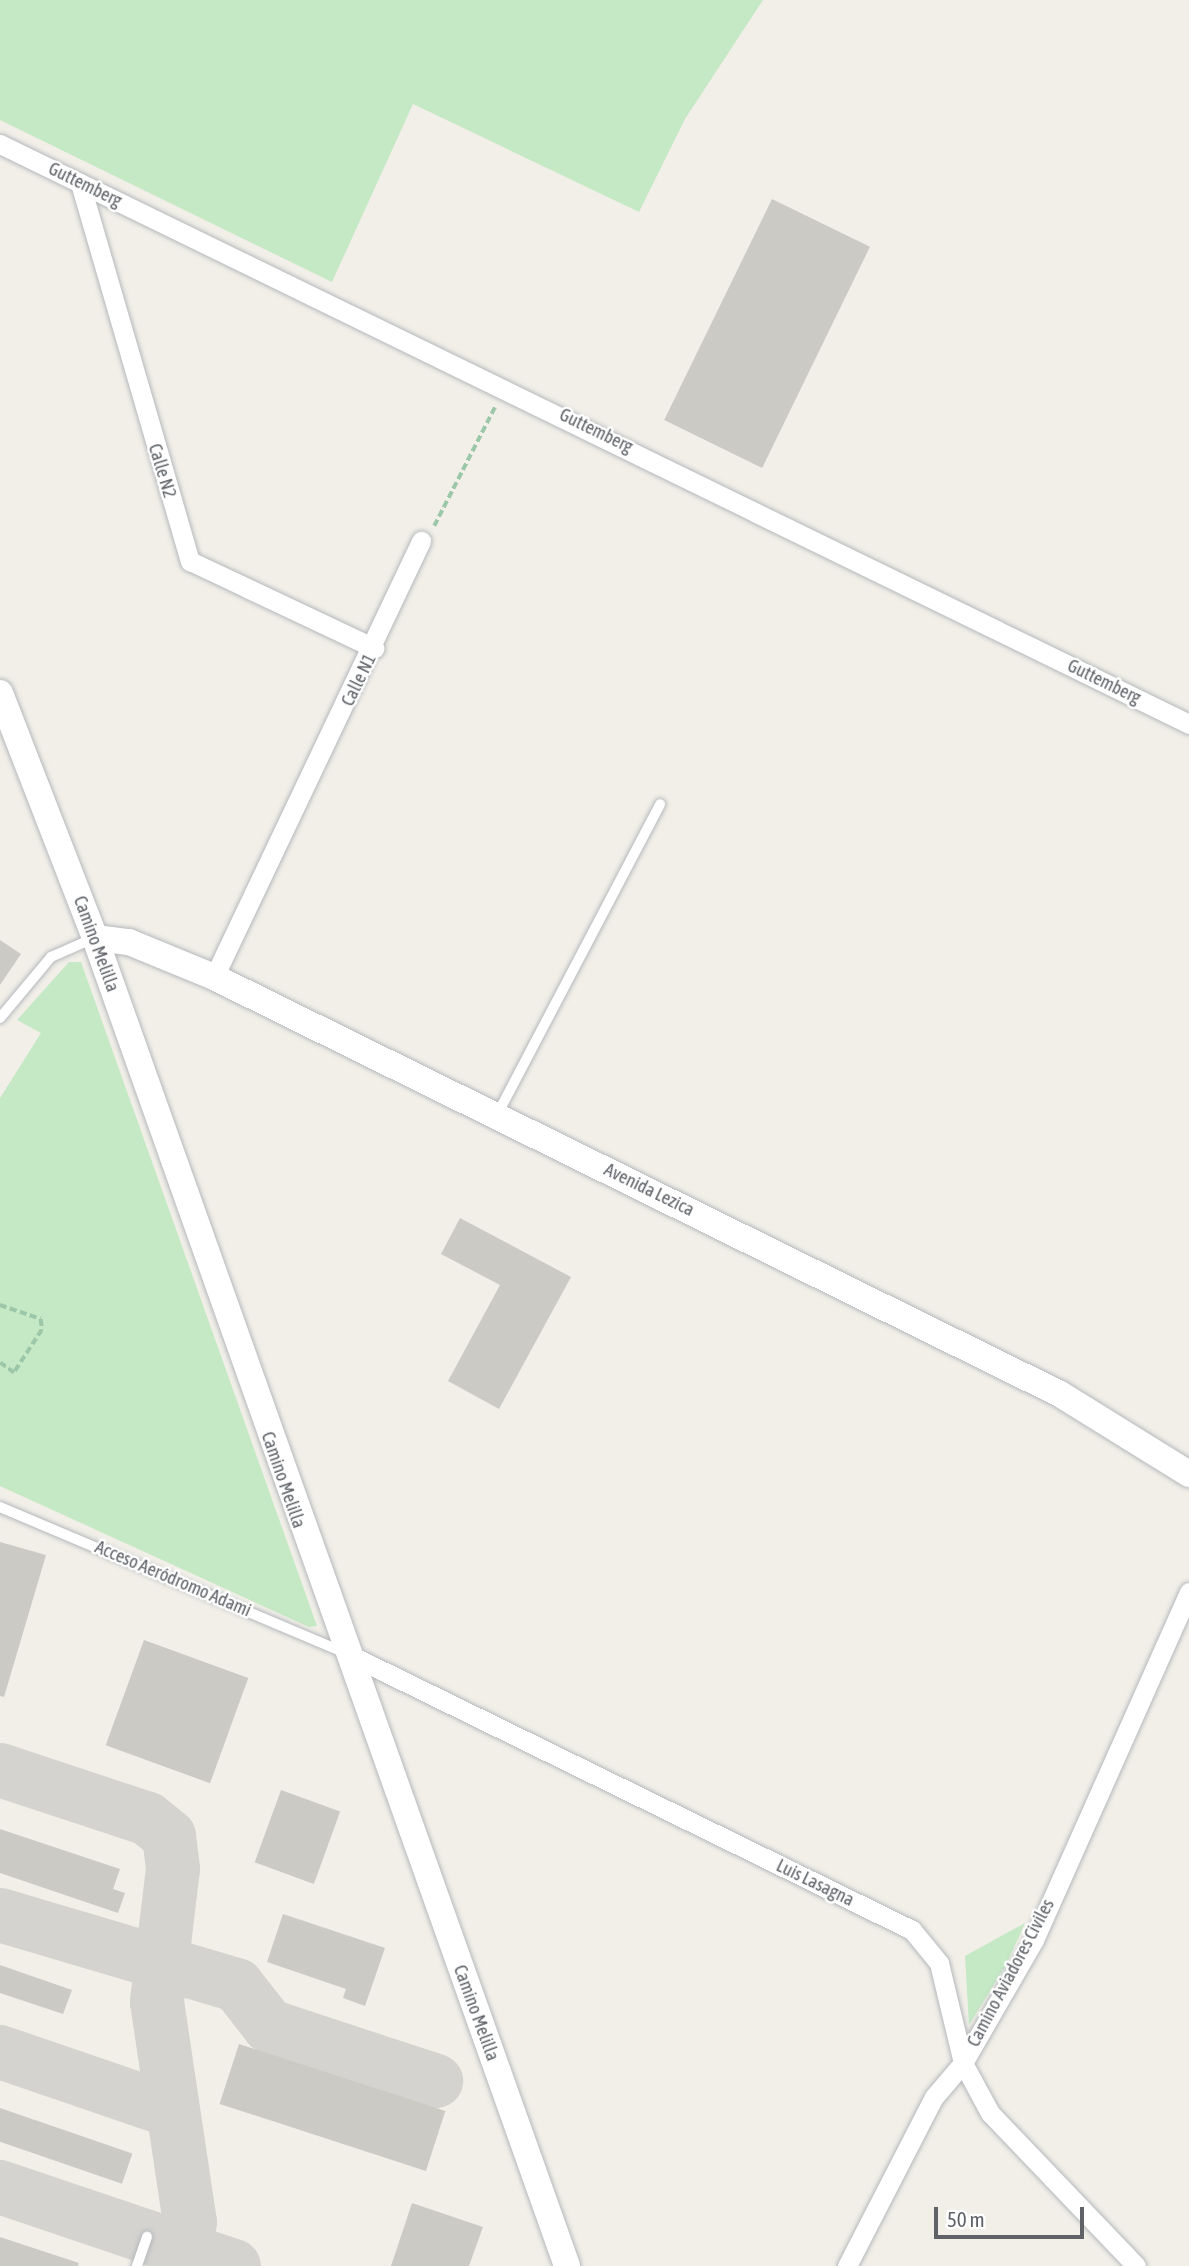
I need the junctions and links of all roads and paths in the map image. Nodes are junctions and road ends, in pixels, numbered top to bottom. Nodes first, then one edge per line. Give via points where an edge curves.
1 (0, 144) edge
2 (79, 183) junction
3 (505, 387) junction
4 (421, 541) joint
5 (374, 648) junction
6 (0, 693) edge
7 (1189, 724) edge
8 (660, 804) dead end
9 (95, 938) junction
10 (214, 976) junction
11 (0, 1018) edge
12 (497, 1116) junction
13 (0, 1305) edge
14 (0, 1363) edge
15 (1189, 1474) edge
16 (0, 1507) edge
17 (1189, 1592) edge
18 (346, 1653) junction
19 (963, 2063) junction
20 (147, 2238) dead end
21 (137, 2266) edge
22 (567, 2266) edge
23 (847, 2266) edge
24 (1136, 2266) edge

1 - 2 street, Guttemberg
2 - 3 street, Guttemberg
2 - 5 street, Calle N2 via 190,561
3 - 4 path
3 - 7 street, Guttemberg
4 - 5 street, Calle N1
5 - 10 street, Calle N1
6 - 9 street, Camino Melilla
8 - 12 lane
9 - 10 street, Avenida Lezica via 151,949
9 - 11 lane via 51,957
9 - 18 street, Camino Melilla
10 - 12 street, Avenida Lezica
12 - 15 street, Avenida Lezica via 1060,1394
13 - 14 path via 41,1319 42,1330 14,1373
16 - 18 lane, Acceso Aeródromo Adami
17 - 19 street, Camino Aviadores Civiles via 1034,1940
18 - 19 street, Luis Lasagna via 912,1930 939,1963
18 - 22 street, Camino Melilla
19 - 23 street, Camino Aviadores Civiles via 934,2097
19 - 24 street, Luis Lasagna via 990,2113
20 - 21 lane

